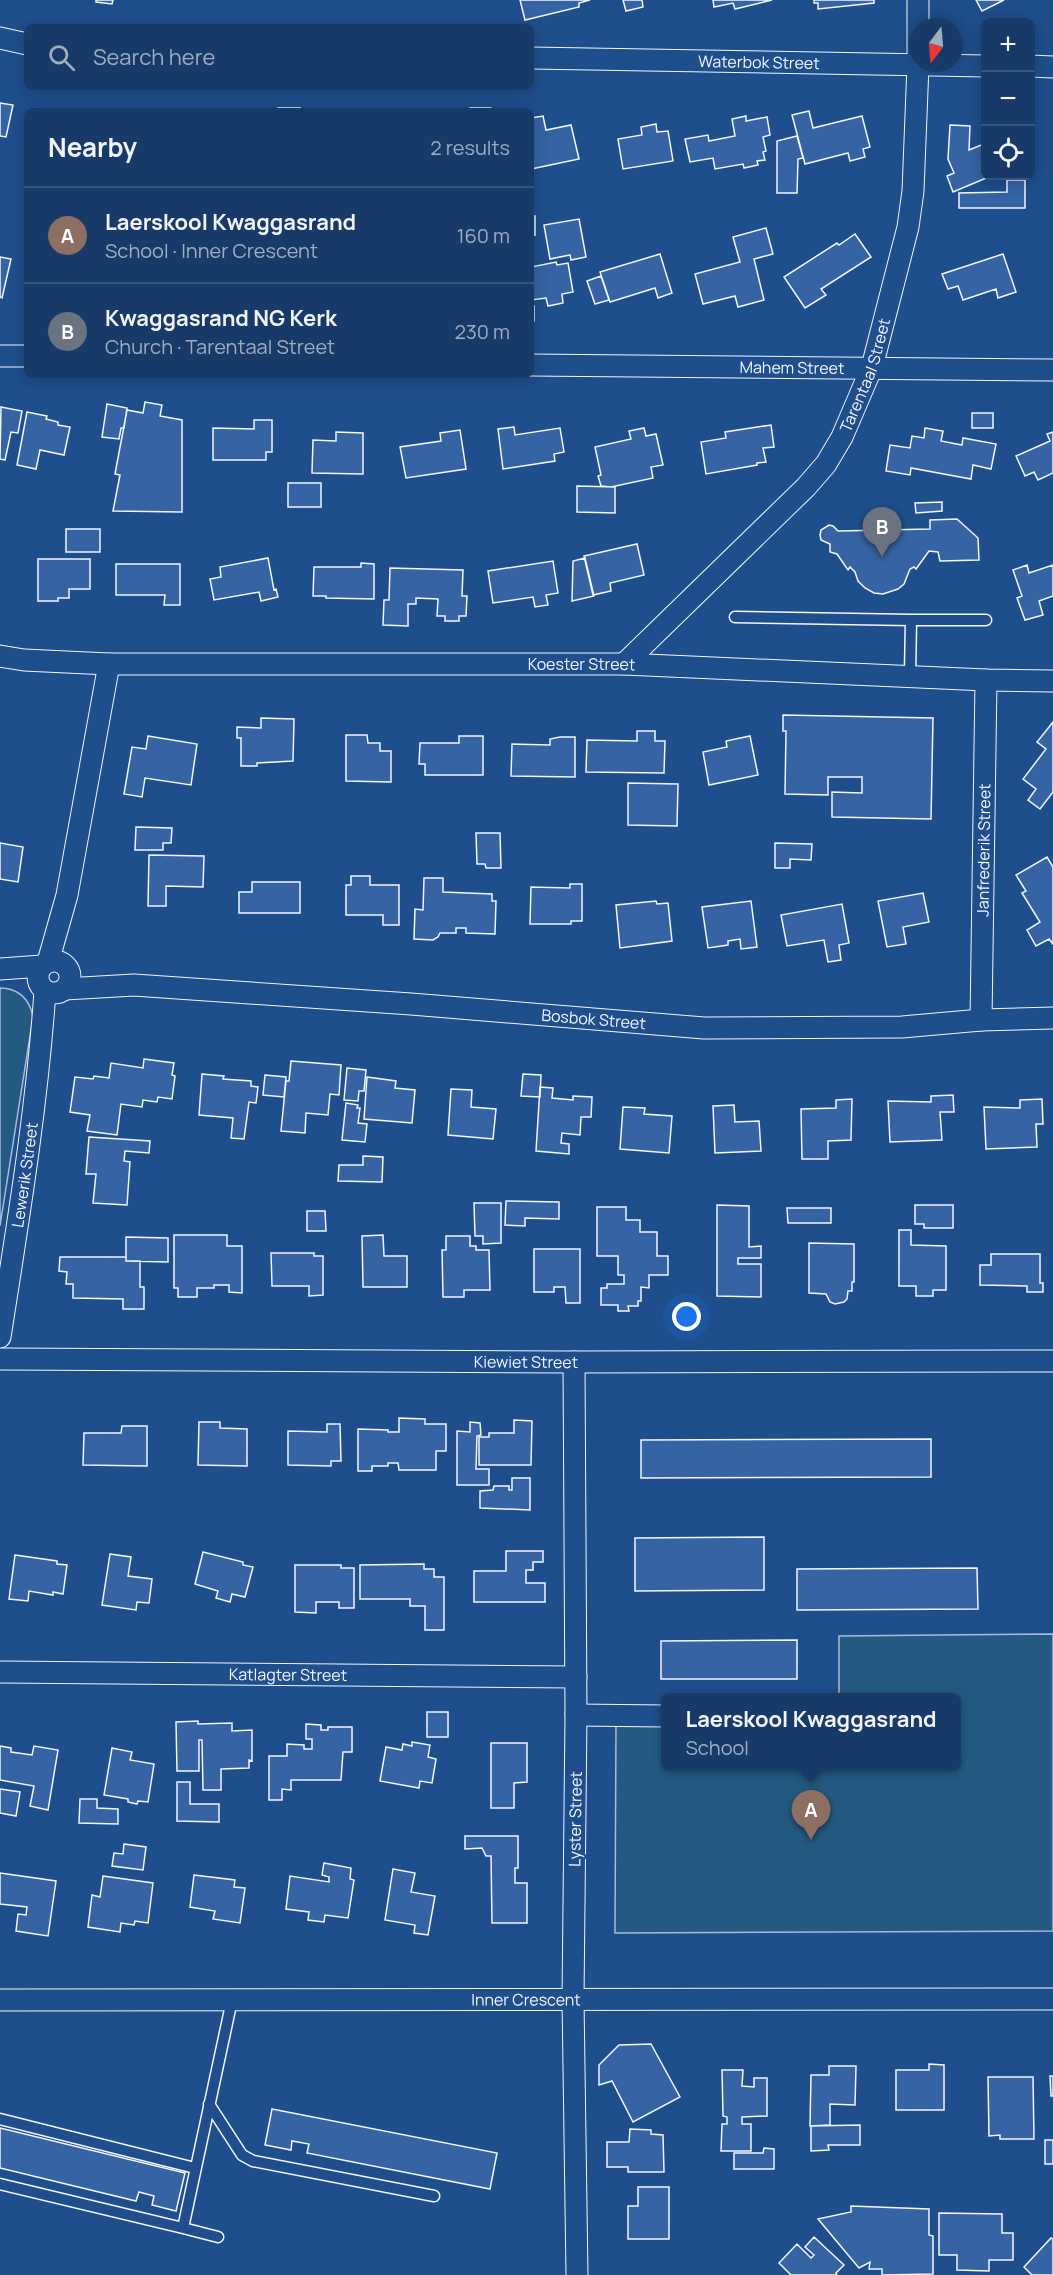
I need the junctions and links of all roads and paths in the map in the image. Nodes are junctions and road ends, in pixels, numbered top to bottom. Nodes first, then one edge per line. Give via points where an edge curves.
1 (918, 0) edge
2 (918, 18) edge
3 (0, 38) edge
4 (24, 43) edge
5 (534, 58) edge
6 (909, 65) edge
7 (963, 66) edge
8 (981, 66) edge
9 (1035, 66) edge
10 (1053, 67) edge
11 (918, 72) edge
12 (0, 356) edge
13 (24, 356) edge
14 (534, 365) edge
15 (872, 367) junction
16 (1053, 370) edge
17 (735, 617) dead end
18 (911, 620) junction
19 (986, 620) dead end
20 (0, 656) edge
21 (624, 663) junction
22 (110, 664) junction
23 (910, 676) junction
24 (986, 680) junction
25 (1053, 681) edge
26 (0, 969) edge
27 (0, 977) edge
28 (54, 977) junction
29 (1053, 1018) edge
30 (981, 1020) junction
31 (0, 1337) edge
32 (0, 1359) edge
33 (1053, 1361) edge
34 (574, 1362) junction
35 (0, 1672) edge
36 (576, 1677) junction
37 (576, 1715) junction
38 (661, 1716) edge
39 (573, 1999) junction
40 (1053, 1999) edge
41 (0, 2000) edge
42 (232, 2000) junction
43 (209, 2104) junction
44 (0, 2119) edge
45 (195, 2168) junction
46 (0, 2184) edge
47 (434, 2196) dead end
48 (183, 2228) junction
49 (218, 2237) dead end
50 (577, 2275) edge

1 - 2 street, Tarentaal Street
3 - 4 street
5 - 6 street, Waterbok Street
7 - 8 street, Waterbok Street
9 - 10 street
11 - 15 street, Tarentaal Street via 908,227
12 - 13 street
14 - 15 street, Mahem Street
15 - 16 street, Mahem Street
15 - 21 street, Tarentaal Street via 842,437 819,472
17 - 18 lane
18 - 19 lane
18 - 23 lane
20 - 22 street, Koester Street
21 - 22 street, Koester Street
21 - 23 street, Koester Street
22 - 28 street, Lewerik Street
23 - 24 street, Koester Street
24 - 25 street, Koester Street
24 - 30 street, Janfrederik Street
26 - 28 street, Bosbok Street
27 - 28 street, Bosbok Street
28 - 30 street, Bosbok Street via 704,1028 902,1027
28 - 31 street, Lewerik Street
29 - 30 street, Bosbok Street
32 - 34 street, Kiewiet Street
33 - 34 street, Kiewiet Street
34 - 36 street, Lyster Street
35 - 36 street, Katlagter Street
36 - 37 street, Lyster Street
37 - 38 street
37 - 39 street, Lyster Street
39 - 40 street, Inner Crescent
39 - 42 street, Inner Crescent
39 - 50 street, Lyster Street
41 - 42 street, Inner Crescent
42 - 43 lane
43 - 45 lane
43 - 47 lane via 242,2155 253,2161
44 - 45 lane
45 - 48 lane
46 - 48 lane
48 - 49 lane

